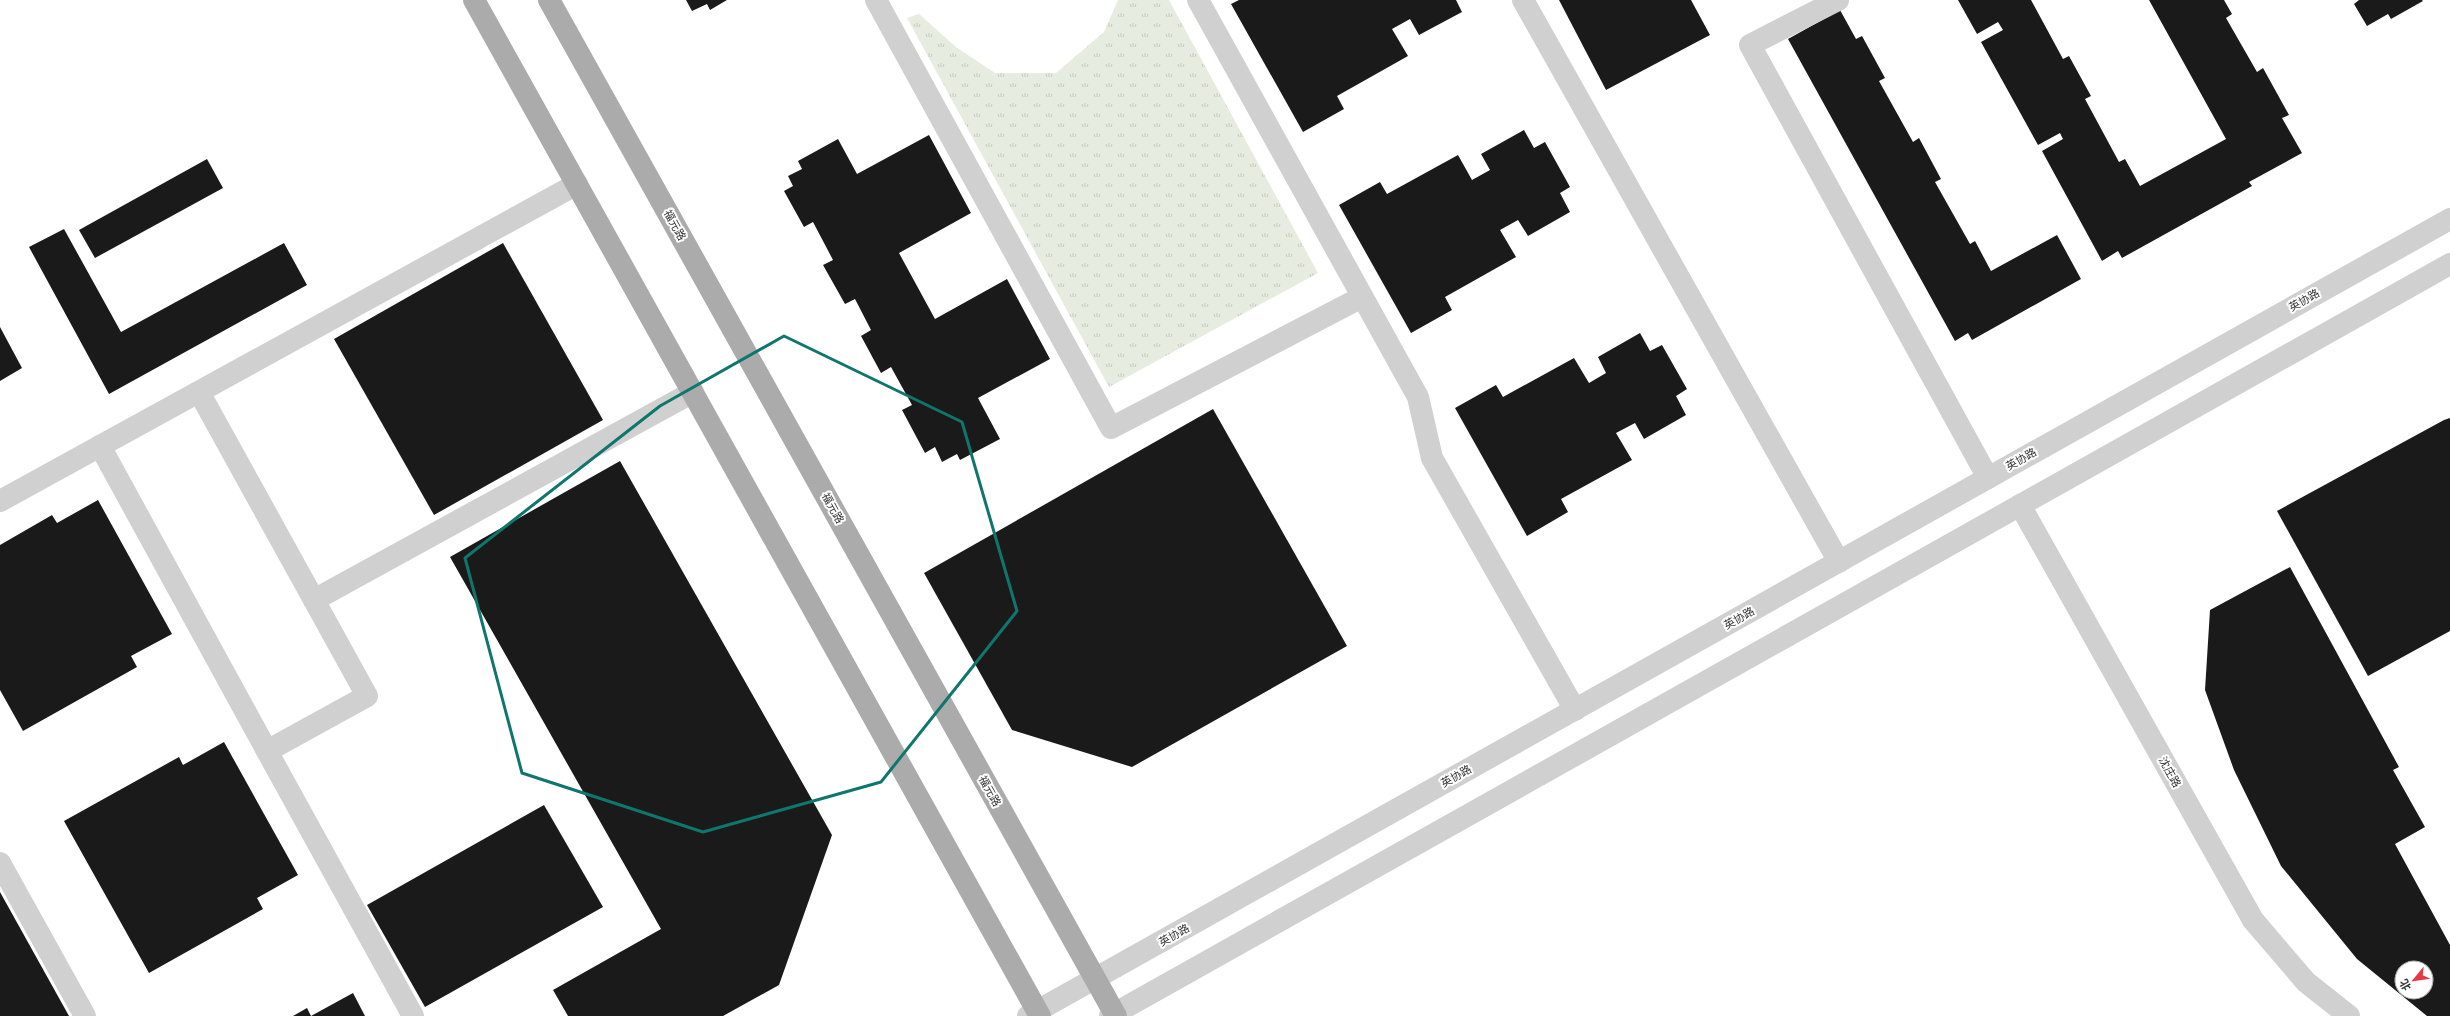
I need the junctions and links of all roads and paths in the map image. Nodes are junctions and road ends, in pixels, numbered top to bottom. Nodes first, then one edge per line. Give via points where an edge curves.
1 (474, 0) edge
2 (550, 0) edge
3 (876, 0) edge
4 (1198, 0) edge
5 (1523, 0) edge
6 (1838, 0) edge
7 (577, 184) junction
8 (2450, 219) edge
9 (2450, 264) edge
10 (1362, 297) junction
11 (200, 392) junction
12 (693, 392) junction
13 (100, 446) junction
14 (1988, 478) junction
15 (0, 501) edge
16 (2020, 506) junction
17 (1839, 562) junction
18 (314, 600) junction
19 (1575, 710) junction
20 (267, 751) junction
21 (0, 864) edge
22 (1095, 979) junction
23 (1035, 1014) edge
24 (1113, 1015) edge
25 (85, 1016) edge
26 (413, 1016) edge
27 (2349, 1016) edge

1 - 7 main road
2 - 22 main road, 福元路
3 - 10 street via 1111,428
4 - 10 street
5 - 17 street
6 - 14 street via 1750,45
7 - 11 street
7 - 12 main road
8 - 14 street, 英协路
9 - 16 street
10 - 19 street via 1418,397 1432,458
11 - 13 street
11 - 18 street
12 - 18 street
12 - 23 main road
13 - 15 street
13 - 20 street
14 - 17 street, 英协路
16 - 24 street
16 - 27 street, 沈庄路 via 2253,920 2306,982
17 - 19 street, 英协路
18 - 20 street via 367,696
19 - 22 street, 英协路
20 - 26 street
21 - 25 street
22 - 23 street, 英协路
22 - 24 main road, 福元路

